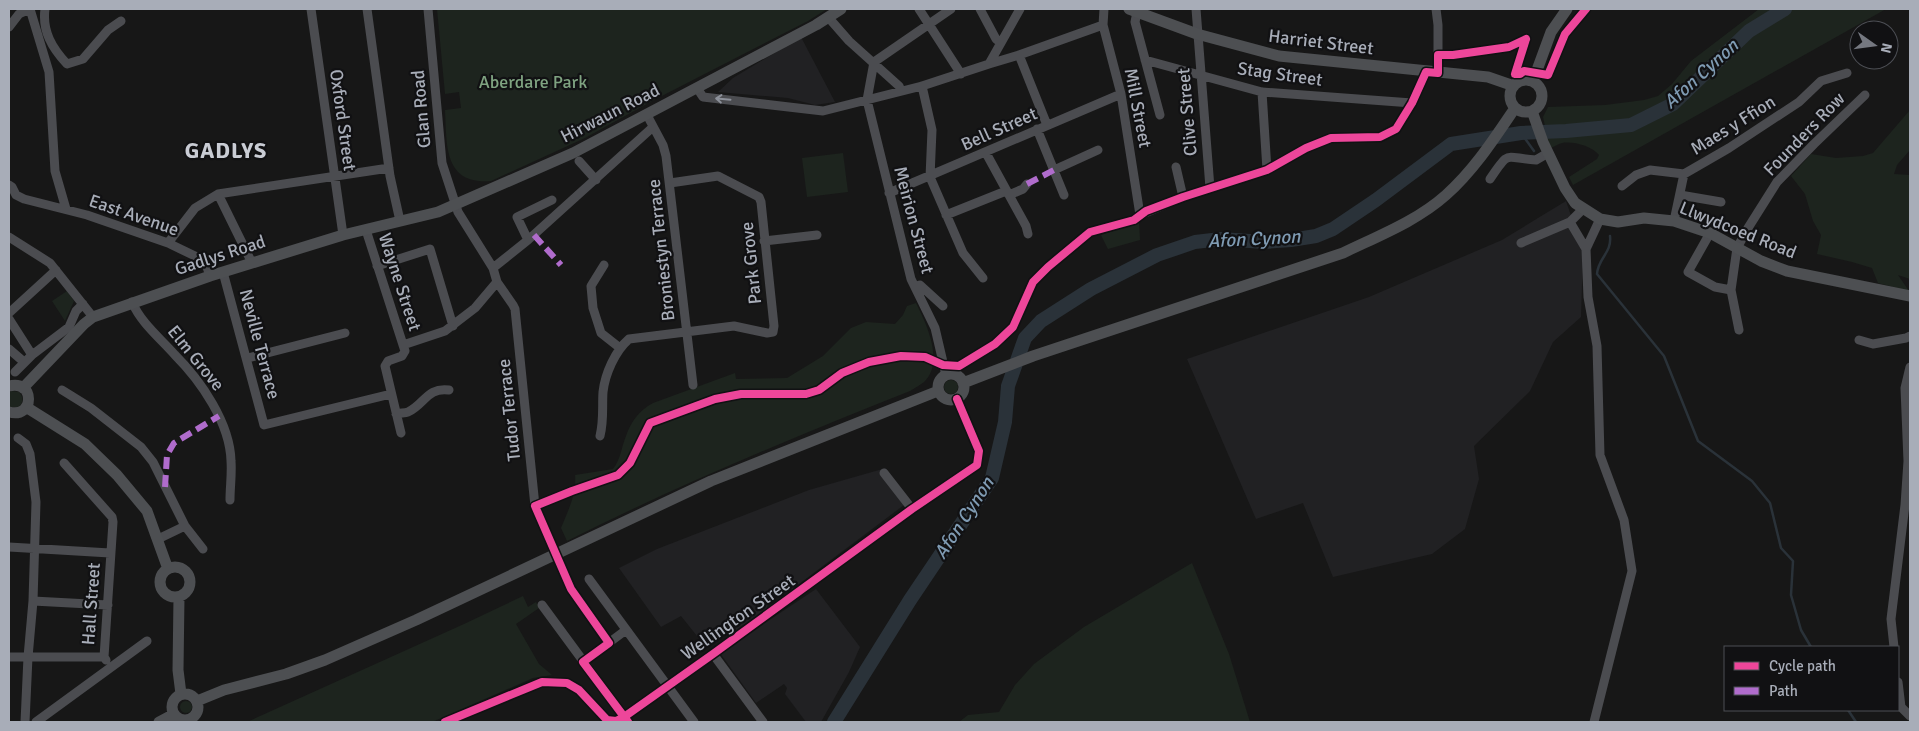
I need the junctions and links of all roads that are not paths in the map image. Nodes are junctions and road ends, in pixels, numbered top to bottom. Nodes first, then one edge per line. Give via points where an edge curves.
1 (30, 9) edge
2 (45, 9) edge
3 (311, 9) edge
4 (367, 9) edge
5 (428, 9) edge
6 (841, 9) edge
7 (919, 9) edge
8 (951, 9) edge
9 (980, 9) edge
10 (1020, 9) edge
11 (1104, 9) edge
12 (1196, 9) edge
13 (1436, 9) edge
14 (1567, 9) edge
15 (1133, 10) edge
16 (828, 17) junction
17 (120, 21) dead end
18 (1103, 24) junction
19 (929, 26) junction
20 (9, 27) edge
21 (1197, 34) junction
22 (1001, 43) junction
23 (52, 46) junction
24 (44, 53) junction
25 (1020, 55) junction
26 (1145, 60) junction
27 (874, 64) junction
28 (990, 64) junction
29 (1438, 72) junction
30 (1847, 73) dead end
31 (961, 74) junction
32 (1200, 76) junction
33 (1533, 81) junction
34 (922, 86) junction
35 (1514, 86) junction
36 (697, 88) junction
37 (901, 91) junction
38 (1262, 92) junction
39 (1121, 94) junction
40 (1865, 94) dead end
41 (867, 100) junction
42 (1412, 103) dead end
43 (1515, 108) junction
44 (1160, 114) dead end
45 (646, 115) junction
46 (1534, 117) junction
47 (1048, 125) junction
48 (653, 127) junction
49 (1037, 129) junction
50 (1098, 150) dead end
51 (986, 153) junction
52 (1548, 153) junction
53 (579, 161) dead end
54 (1176, 167) dead end
55 (389, 168) junction
56 (1054, 170) junction
57 (1684, 174) junction
58 (930, 176) junction
59 (334, 177) junction
60 (1490, 179) dead end
61 (596, 180) junction
62 (670, 183) junction
63 (1027, 184) dead end
64 (9, 185) edge
65 (1622, 186) dead end
66 (1210, 188) junction
67 (889, 193) junction
68 (1008, 193) junction
69 (218, 194) junction
70 (1064, 195) dead end
71 (1680, 195) junction
72 (1183, 198) junction
73 (552, 200) dead end
74 (1721, 202) dead end
75 (456, 204) junction
76 (66, 209) junction
77 (1583, 210) junction
78 (946, 215) junction
79 (1600, 219) junction
80 (1674, 220) junction
81 (400, 221) junction
82 (1570, 222) junction
83 (366, 230) junction
84 (1710, 233) junction
85 (1028, 234) dead end
86 (343, 235) junction
87 (817, 235) dead end
88 (9, 237) edge
89 (528, 240) junction
90 (764, 241) junction
91 (168, 242) junction
92 (1521, 243) dead end
93 (1737, 248) junction
94 (1586, 249) junction
95 (252, 262) junction
96 (604, 265) dead end
97 (377, 266) junction
98 (492, 268) junction
99 (56, 270) junction
100 (223, 272) junction
101 (210, 276) junction
102 (983, 278) dead end
103 (497, 282) junction
104 (916, 287) junction
105 (1730, 290) junction
106 (1910, 296) edge
107 (132, 302) junction
108 (83, 304) junction
109 (943, 306) dead end
110 (9, 314) edge
111 (93, 317) junction
112 (9, 319) edge
113 (453, 326) junction
114 (1739, 330) dead end
115 (686, 331) junction
116 (345, 332) dead end
117 (1910, 336) edge
118 (1859, 340) dead end
119 (404, 345) junction
120 (620, 348) junction
121 (9, 349) edge
122 (32, 355) junction
123 (248, 358) junction
124 (24, 362) junction
125 (1910, 367) edge
126 (15, 372) dead end
127 (946, 375) junction
128 (963, 384) junction
129 (693, 385) dead end
130 (9, 386) edge
131 (23, 388) junction
132 (62, 390) dead end
133 (449, 390) dead end
134 (938, 391) junction
135 (391, 394) junction
136 (957, 399) junction
137 (26, 407) junction
138 (9, 412) edge
139 (396, 414) junction
140 (401, 433) dead end
141 (600, 436) dead end
142 (24, 441) dead end
143 (64, 463) dead end
144 (884, 473) dead end
145 (230, 500) dead end
146 (535, 506) dead end
147 (912, 509) junction
148 (185, 526) junction
149 (158, 539) junction
150 (9, 548) edge
151 (35, 548) junction
152 (203, 548) dead end
153 (110, 553) junction
154 (168, 569) junction
155 (589, 579) dead end
156 (179, 597) junction
157 (33, 601) junction
158 (108, 605) junction
159 (542, 605) dead end
160 (626, 630) junction
161 (147, 641) dead end
162 (1894, 646) edge
163 (713, 654) junction
164 (9, 657) edge
165 (28, 657) junction
166 (104, 657) junction
167 (584, 662) junction
168 (110, 667) junction
169 (668, 684) junction
170 (181, 694) junction
171 (1899, 694) edge
172 (197, 700) junction
173 (174, 714) junction
174 (1910, 716) edge
175 (626, 719) edge
176 (25, 722) edge
177 (36, 722) edge
178 (159, 722) edge
179 (445, 722) edge
180 (694, 722) edge
181 (762, 722) edge
182 (1594, 722) edge

1 - 20 street via 19,14
1 - 24 street
2 - 23 street via 44,24
3 - 59 street, Oxford Street
4 - 55 street
5 - 75 street, Glan Road via 442,162
6 - 16 main road, Hirwaun Road
7 - 19 street
8 - 19 street
9 - 22 street
10 - 22 street
11 - 18 street, Mill Street
12 - 21 street, Clive Street
13 - 29 street
14 - 33 main road via 1551,32
15 - 21 main road, Harriet Street
15 - 26 street
16 - 27 street
16 - 36 main road, Hirwaun Road
17 - 23 street via 108,30 84,59 67,64
18 - 25 street
18 - 39 street, Mill Street
19 - 27 street
19 - 31 street
21 - 29 main road, Harriet Street via 1279,56
21 - 32 street, Clive Street
22 - 28 street
23 - 24 street
24 - 76 street via 49,72 55,171
25 - 28 street
25 - 47 street
26 - 32 street, Stag Street
26 - 44 street
27 - 37 street
27 - 41 street
28 - 31 street
29 - 35 main road, Harriet Street via 1488,77
30 - 57 street, Maes y Ffion via 1821,81 1798,102
31 - 34 street
32 - 38 street, Stag Street
32 - 66 street, Clive Street
33 - 35 main road via 1522,81
33 - 46 main road via 1540,88 1542,98
34 - 37 street
34 - 58 street via 932,130
35 - 43 main road via 1511,100
41 -> 36 street via 823,111 704,97
36 - 45 main road, Hirwaun Road
37 - 41 street
38 - 42 street, Stag Street
38 - 66 street via 1267,170
39 - 47 street, Bell Street
39 - 72 street, Mill Street via 1140,215
40 - 93 street, Founders Row via 1777,182
41 - 67 street, Meirion Street
43 - 46 main road
43 - 128 main road via 1466,175 1414,218 1343,253 1033,356
45 - 48 street, Broniestyn Terrace
45 - 75 main road, Hirwaun Road via 573,153
46 - 52 main road
47 - 49 street, Bell Street
48 - 61 street
48 - 62 street, Broniestyn Terrace via 666,156
49 - 51 street, Bell Street
49 - 56 street
50 - 56 street
51 - 58 street, Bell Street
51 - 68 street
52 - 60 street via 1536,160 1510,156 1504,159
52 - 77 main road via 1565,188
53 - 61 street
54 - 72 street
55 - 59 street
55 - 81 street
56 - 70 street
57 - 65 street, Maes y Ffion via 1650,170 1636,175
57 - 71 street, Maes y Ffion
58 - 67 street, Bell Street
58 - 78 street
59 - 69 street
59 - 86 street, Oxford Street
61 - 89 street
62 - 90 street, Park Grove via 718,176 758,197
62 - 115 street, Broniestyn Terrace
63 - 68 street via 1023,189
64 - 76 street, East Avenue via 24,199
66 - 72 street
67 - 104 street, Meirion Street via 911,279
68 - 78 street
68 - 85 street
69 - 91 street via 195,208
69 - 95 street
71 - 74 street
71 - 80 street, Maes y Ffion
73 - 89 street via 517,216
75 - 81 main road, Gadlys Road
75 - 98 street
76 - 91 street, East Avenue
77 - 79 main road, Llwydcoed Road
77 - 82 street
78 - 102 street via 963,253
79 - 80 main road, Llwydcoed Road via 1618,222 1644,218
79 - 94 street
80 - 84 main road, Llwydcoed Road
81 - 83 main road, Gadlys Road
82 - 92 street
82 - 94 street
83 - 86 main road, Gadlys Road
83 - 97 street, Wayne Street
84 - 93 main road, Llwydcoed Road
84 - 105 street via 1688,272 1714,287
86 - 95 main road, Gadlys Road
87 - 90 street
88 - 99 street
89 - 98 street
90 - 115 street, Park Grove via 773,332 734,326
91 - 101 street, East Avenue via 195,256 207,267
93 - 105 street, Founders Row
93 - 106 main road, Llwydcoed Road via 1787,271
94 - 182 street via 1588,297 1597,346 1600,455 1624,520 1632,571
95 - 100 main road, Gadlys Road
96 - 120 street via 591,286 593,308 601,333
97 - 113 street via 430,249
97 - 119 street, Wayne Street
98 - 103 street
99 - 108 street
99 - 110 street
100 - 101 main road, Gadlys Road
100 - 123 street, Neville Terrace
101 - 107 main road, Gadlys Road
103 - 113 street via 475,308
103 - 146 street, Tudor Terrace via 515,309
104 - 109 street via 920,285
104 - 127 street, Meirion Street via 935,328
105 - 114 street
107 - 111 main road, Gadlys Road
107 - 145 street, Elm Grove via 137,314 202,385 219,416 231,461
108 - 111 street
108 - 122 street via 69,327
111 - 131 main road, Gadlys Road
112 - 122 street
113 - 119 street
115 - 120 street via 629,339
115 - 129 street, Broniestyn Terrace
116 - 123 street
117 - 118 street via 1873,344
119 - 135 street via 402,356 385,366
120 - 141 street via 606,376 604,422
121 - 124 street
122 - 124 street
123 - 135 street, Neville Terrace via 264,425
124 - 126 street
125 - 162 street via 1904,388 1908,461 1891,619
127 - 128 main road via 957,376
127 - 134 main road via 940,380
128 - 136 main road via 963,392
130 - 131 main road
131 - 137 main road via 29,400
132 - 148 street via 141,447
133 - 139 street via 434,391 409,411
134 - 136 main road via 944,398
134 - 172 main road via 711,481 325,660
135 - 139 street
136 - 147 street, Wellington Street via 979,451 977,465
137 - 138 main road via 18,413
137 - 149 main road via 84,444 118,475 147,511
139 - 140 street
142 - 151 street via 30,454 36,502
143 - 153 street, Hall Street via 112,517
144 - 147 street
147 - 163 street, Wellington Street
148 - 149 street
148 - 152 street
149 - 154 main road
150 - 151 street
151 - 153 street
151 - 157 street
153 - 158 street, Hall Street
154 - 156 main road via 161,576 160,585 165,594
154 - 156 main road via 183,569 189,577 190,586
155 - 160 street
156 - 170 main road via 178,670
157 - 158 street
157 - 165 street
158 - 166 street, Hall Street
159 - 167 street
160 - 167 street
160 - 169 street
161 - 168 street
163 - 169 street, Wellington Street
163 - 181 street
164 - 165 street
165 - 166 street
165 - 176 street
166 - 168 street
167 - 175 street
168 - 177 street
169 - 175 street, Wellington Street
169 - 180 street
170 - 172 main road
170 - 173 main road via 172,704
171 - 174 street via 1900,707
172 - 173 main road via 197,714 190,719 181,719
173 - 178 main road
175 - 179 street via 607,720 579,690 567,683 542,682

